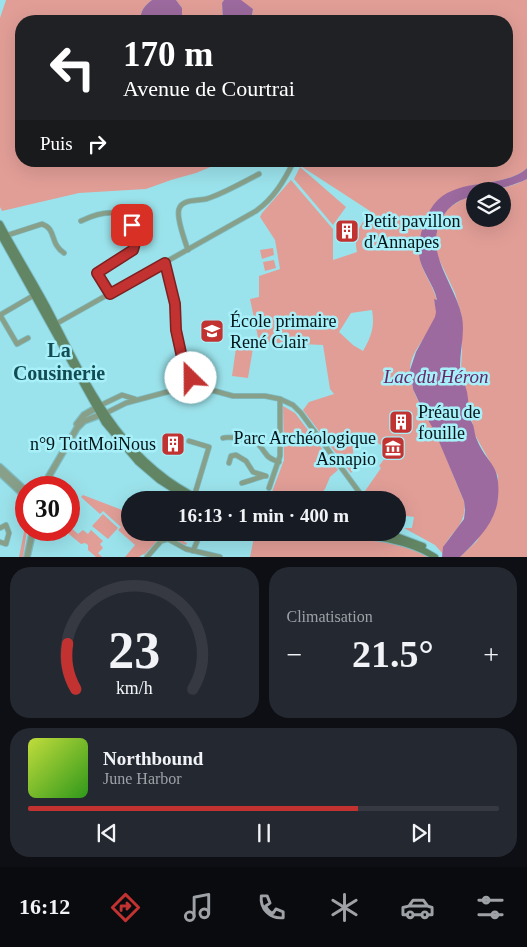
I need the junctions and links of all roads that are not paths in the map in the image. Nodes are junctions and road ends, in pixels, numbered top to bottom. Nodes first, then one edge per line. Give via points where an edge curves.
1 (291, 167) edge
2 (259, 174) dead end
3 (81, 221) dead end
4 (0, 224) edge
5 (3, 236) edge
6 (188, 250) junction
7 (64, 253) dead end
8 (165, 263) junction
9 (36, 294) junction
10 (110, 294) junction
11 (0, 315) edge
12 (53, 326) junction
13 (28, 338) dead end
14 (191, 385) junction
15 (280, 398) junction
16 (139, 399) junction
17 (98, 407) junction
18 (102, 414) junction
19 (72, 435) junction
20 (223, 438) dead end
21 (189, 441) dead end
22 (58, 460) junction
23 (279, 462) junction
24 (229, 463) dead end
25 (0, 467) edge
26 (2, 474) edge
27 (49, 476) edge
28 (51, 476) edge
29 (266, 476) junction
30 (273, 478) junction
31 (15, 483) edge
32 (242, 484) dead end
33 (15, 487) edge
34 (269, 488) dead end
35 (179, 491) edge
36 (197, 491) edge
37 (358, 491) edge
38 (0, 528) edge
39 (406, 540) edge
40 (29, 541) edge
41 (197, 541) edge
42 (0, 542) edge
43 (193, 551) junction
44 (438, 556) edge
45 (26, 557) edge
46 (147, 557) edge
47 (220, 557) edge

1 - 6 street via 281,186 265,204
2 - 6 street via 212,197 181,205 178,212
3 - 10 street via 96,215 120,214 131,221 136,240 133,250 97,273
4 - 5 main road
5 - 7 street via 42,224 51,230 55,245
5 - 9 main road
6 - 8 street
8 - 10 street
8 - 14 street via 175,304 176,330
9 - 11 street
9 - 12 main road
10 - 12 street
11 - 13 street via 16,344
12 - 17 main road
14 - 15 street via 233,396
14 - 16 street
15 - 23 street
15 - 37 street via 301,413
16 - 17 street via 122,395
16 - 18 street
17 - 18 main road
17 - 19 street via 81,418
18 - 19 street via 82,422
18 - 35 main road via 118,440 138,462 161,482
19 - 22 street
20 - 23 street via 256,442 268,457
21 - 36 street via 209,447
22 - 27 street
22 - 28 street
23 - 30 street
24 - 29 street via 236,455 246,461 254,472
25 - 26 street
26 - 31 street
26 - 33 street
29 - 30 street
29 - 32 street
30 - 34 street
38 - 42 street via 6,525 10,533 6,544
39 - 44 main road
40 - 45 street
41 - 43 street
43 - 46 street via 166,539
43 - 47 street

